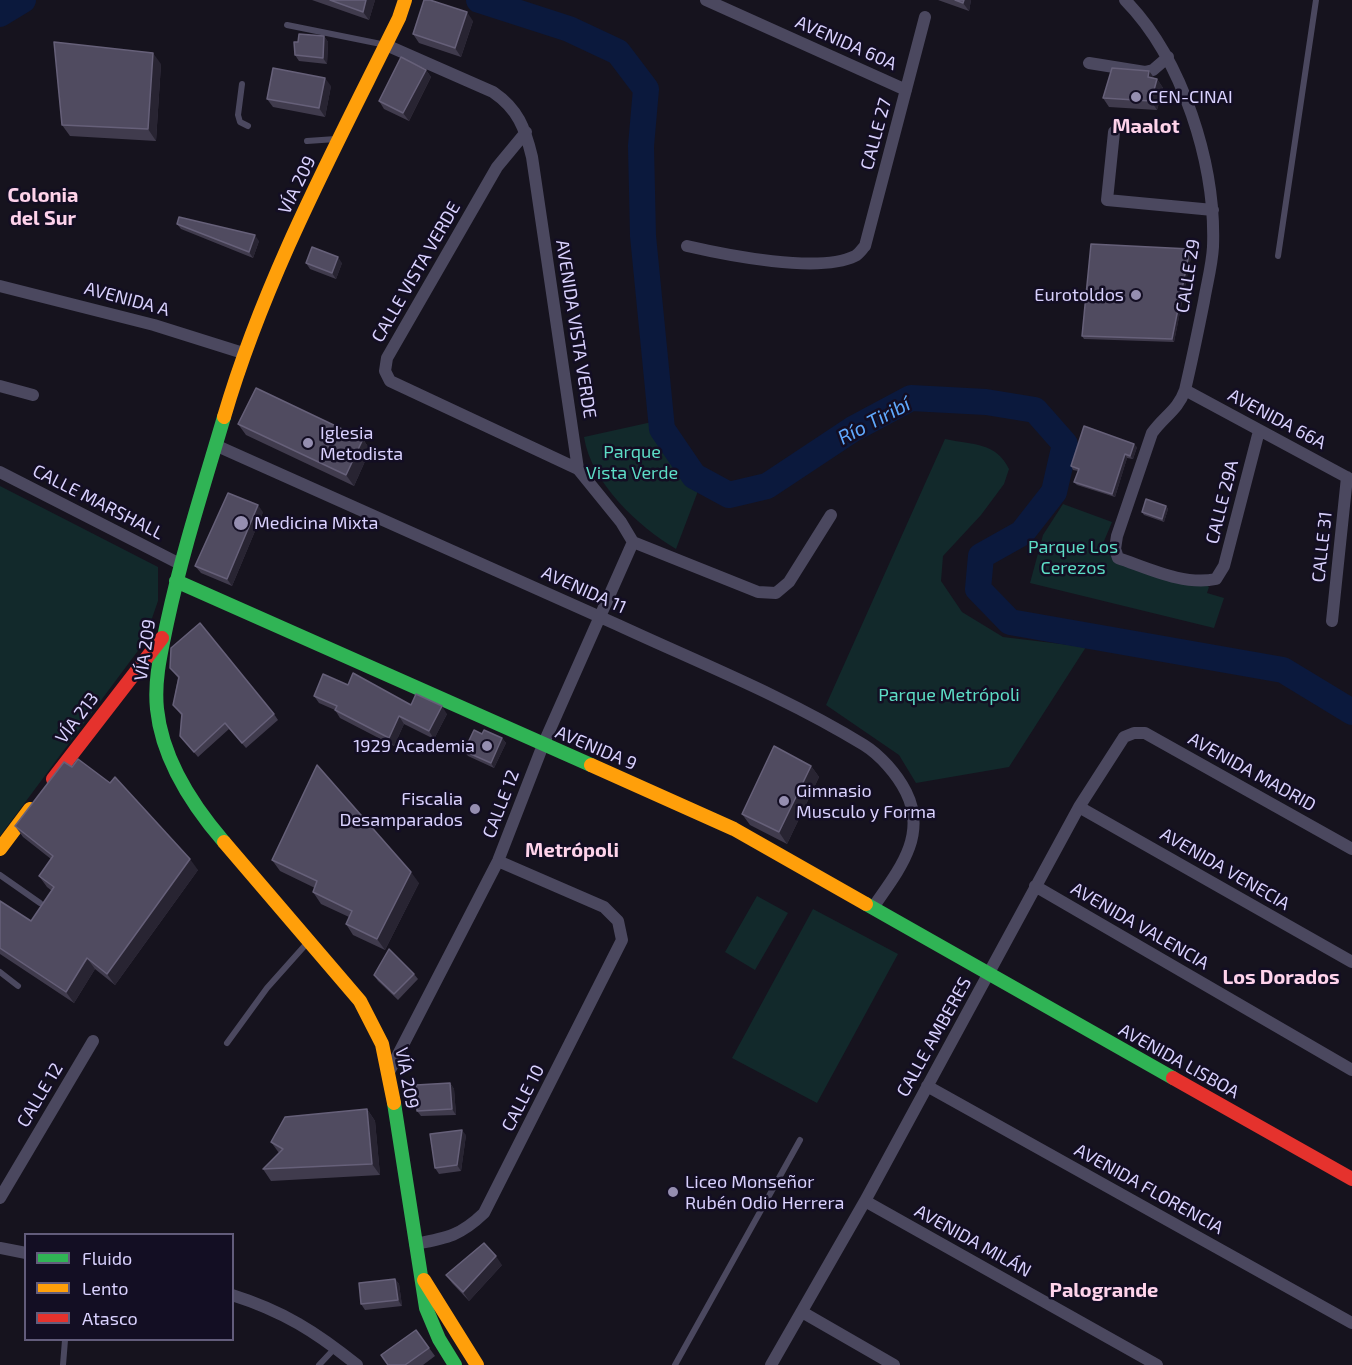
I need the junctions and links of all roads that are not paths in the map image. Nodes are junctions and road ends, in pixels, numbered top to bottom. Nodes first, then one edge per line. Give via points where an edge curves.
1 (405, 0) edge
2 (706, 0) edge
3 (1125, 0) edge
4 (1316, 0) edge
5 (925, 17) dead end
6 (287, 25) dead end
7 (386, 45) junction
8 (1168, 57) junction
9 (1089, 63) dead end
10 (242, 84) dead end
11 (906, 90) junction
12 (248, 126) dead end
13 (526, 132) junction
14 (1114, 132) dead end
15 (340, 138) junction
16 (307, 141) dead end
17 (1213, 210) junction
18 (687, 246) dead end
19 (1278, 256) dead end
20 (0, 286) edge
21 (243, 353) junction
22 (0, 386) edge
23 (1185, 390) junction
24 (33, 395) dead end
25 (1259, 431) junction
26 (215, 445) junction
27 (578, 469) junction
28 (0, 472) edge
29 (1350, 478) edge
30 (831, 515) dead end
31 (633, 542) junction
32 (180, 564) junction
33 (1216, 579) joint
34 (176, 581) junction
35 (598, 616) junction
36 (1332, 621) dead end
37 (162, 638) junction
38 (1134, 733) joint
39 (543, 745) junction
40 (1079, 807) junction
41 (0, 849) edge
42 (1352, 849) edge
43 (498, 861) junction
44 (0, 875) edge
45 (1035, 886) junction
46 (40, 903) edge
47 (874, 906) junction
48 (309, 942) junction
49 (1352, 962) edge
50 (0, 972) edge
51 (988, 974) junction
52 (18, 986) dead end
53 (93, 1041) dead end
54 (227, 1043) dead end
55 (1352, 1070) edge
56 (389, 1072) junction
57 (927, 1086) junction
58 (800, 1140) dead end
59 (1352, 1179) edge
60 (0, 1198) edge
61 (865, 1201) junction
62 (415, 1244) junction
63 (0, 1248) edge
64 (24, 1253) edge
65 (420, 1274) junction
66 (234, 1296) edge
67 (802, 1312) junction
68 (1352, 1323) edge
69 (65, 1341) edge
70 (336, 1348) junction
71 (63, 1365) edge
72 (319, 1365) edge
73 (357, 1365) edge
74 (454, 1365) edge
75 (477, 1365) edge
76 (675, 1365) edge
77 (771, 1365) edge
78 (894, 1365) edge
79 (1157, 1365) edge

1 - 7 main road, VÍA 209
2 - 11 street, AVENIDA 60A
3 - 8 street, CALLE 29
4 - 19 lane
5 - 11 street, CALLE 27
6 - 7 lane
7 - 13 street, AVENIDA VISTA VERDE via 493,92 518,115
7 - 15 main road, VÍA 209
8 - 9 street via 1145,72
8 - 17 street, CALLE 29 via 1188,103 1209,177
10 - 12 lane via 238,115 240,122
11 - 18 street, CALLE 27 via 865,246 856,256 803,263
13 - 27 street, AVENIDA VISTA VERDE
13 - 27 street, CALLE VISTA VERDE via 497,167 387,358 385,370 390,381
14 - 17 street via 1107,200
15 - 16 lane
15 - 21 main road, VÍA 209 via 298,222
17 - 23 street, CALLE 29 via 1210,271
20 - 21 street, AVENIDA A via 154,325
21 - 26 main road, VÍA 209
22 - 24 street
23 - 25 street, AVENIDA 66A
23 - 33 street, CALLE 29 via 1180,405 1161,422 1148,443 1115,549 1118,558 1158,572 1202,582
25 - 29 street, AVENIDA 66A
25 - 33 street, CALLE 29A via 1224,566
26 - 32 main road, VÍA 209
26 - 35 street, AVENIDA 11
27 - 31 street
28 - 32 street, CALLE MARSHALL
29 - 36 street, CALLE 31
30 - 31 street via 789,582 776,593 758,592
31 - 35 street, CALLE 12
32 - 34 main road, VÍA 209
34 - 37 main road, VÍA 209
34 - 39 main road, AVENIDA 9
35 - 39 street, CALLE 12
35 - 47 street, AVENIDA 11 via 747,684 865,746 895,775 911,803 914,839 908,855
37 - 41 main road, VÍA 213
37 - 48 main road, VÍA 209 via 157,710 178,777 198,813
38 - 40 street, CALLE AMBERES via 1124,737
38 - 42 street, AVENIDA MADRID via 1144,733
39 - 43 street, CALLE 12
39 - 47 main road, AVENIDA 9 via 718,821
40 - 45 street, CALLE AMBERES
40 - 49 street, AVENIDA VENECIA
43 - 56 street, CALLE 12
43 - 62 street, CALLE 10 via 604,908 621,928 622,940 484,1213 467,1230
44 - 46 lane
45 - 51 street, CALLE AMBERES
45 - 55 street, AVENIDA VALENCIA
47 - 51 main road, AVENIDA 9
48 - 54 lane via 267,988
48 - 56 main road, VÍA 209 via 360,1001 384,1048
50 - 52 lane
51 - 57 street, CALLE AMBERES
51 - 59 main road, AVENIDA LISBOA
53 - 60 street, CALLE 12
56 - 62 main road, VÍA 209
57 - 61 street, CALLE AMBERES
57 - 68 street, AVENIDA FLORENCIA
58 - 76 lane
61 - 67 street, CALLE AMBERES
61 - 79 street, AVENIDA MILÁN
62 - 65 main road, VÍA 209
63 - 64 street
65 - 74 main road, VÍA 209 via 426,1308
65 - 75 main road, VÍA 209
66 - 70 street via 272,1308
67 - 77 street, CALLE AMBERES
67 - 78 street
69 - 71 lane
70 - 72 lane
70 - 73 street

